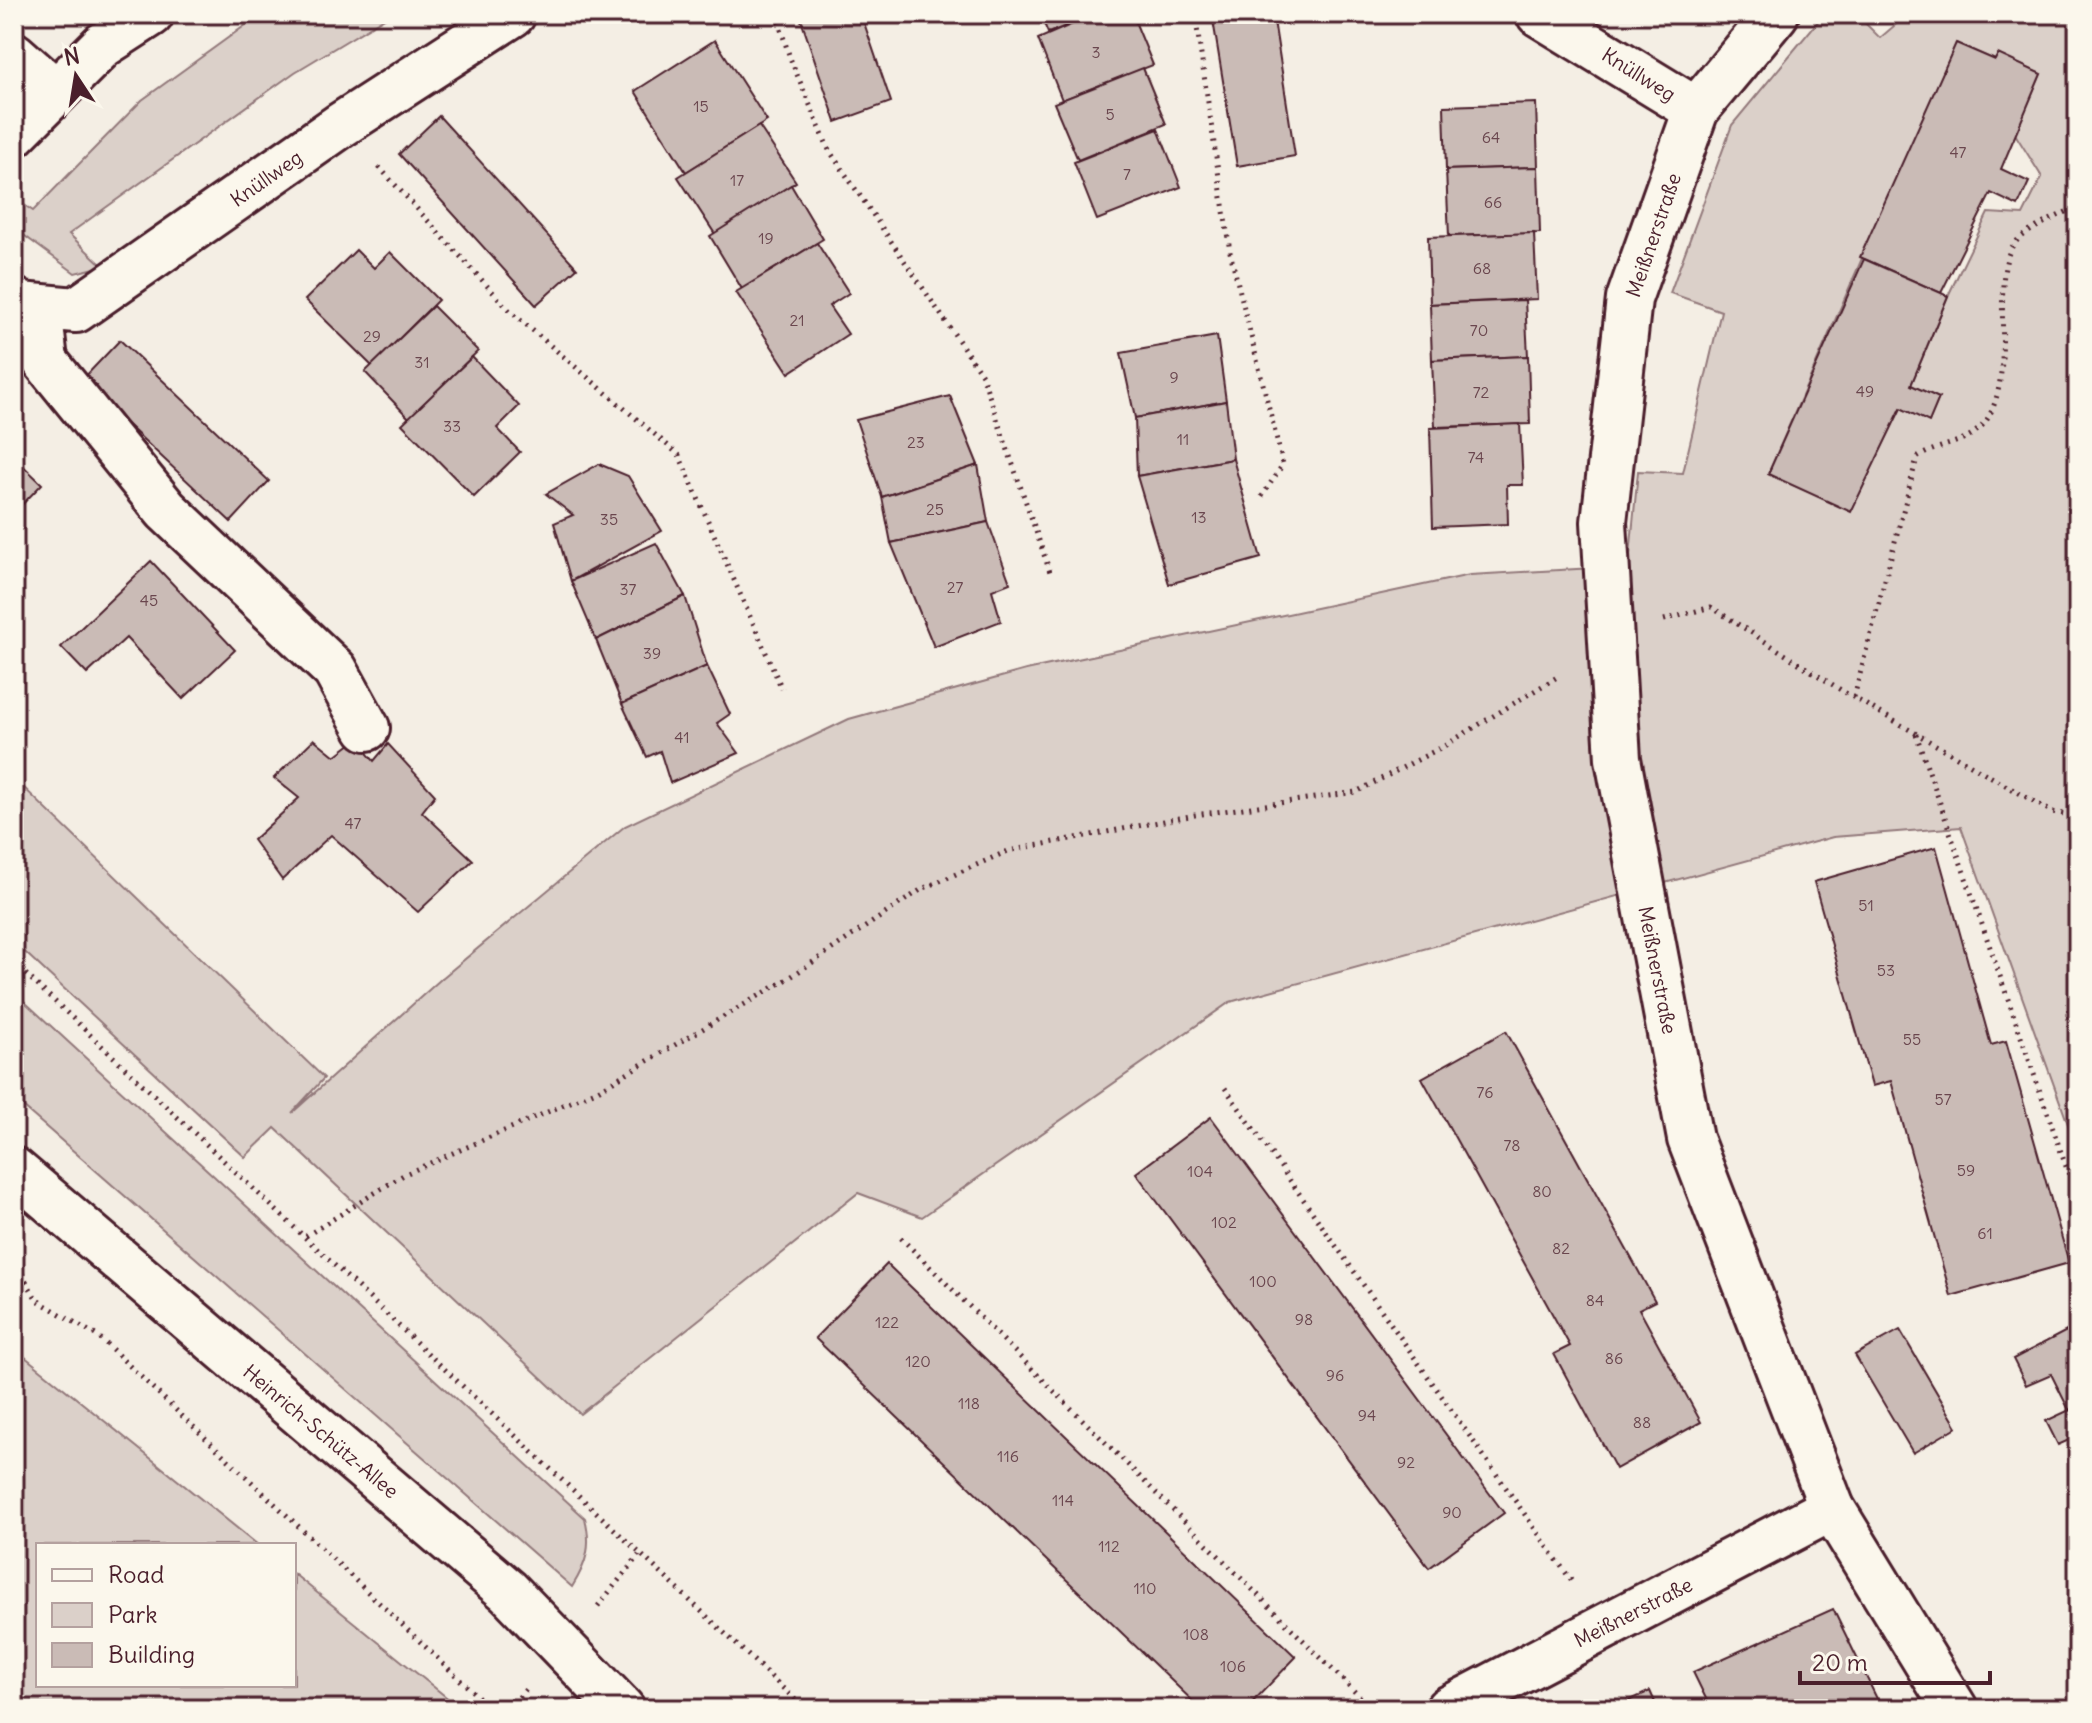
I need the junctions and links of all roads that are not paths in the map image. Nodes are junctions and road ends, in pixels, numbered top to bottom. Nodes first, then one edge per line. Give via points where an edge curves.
1 (151, 14) edge
2 (513, 14) edge
3 (1539, 14) edge
4 (1776, 14) edge
5 (14, 55) edge
6 (56, 92) junction
7 (1696, 110) junction
8 (14, 134) edge
9 (27, 304) edge
10 (367, 728) dead end
11 (14, 1170) edge
12 (1832, 1508) junction
13 (618, 1707) edge
14 (1448, 1709) edge
15 (1955, 1709) edge

1 - 6 street via 103,45
2 - 9 street, Knüllweg via 341,125 76,310
3 - 7 street, Knüllweg
4 - 7 street, Meißnerstraße
5 - 6 street
6 - 8 street
7 - 12 street, Meißnerstraße via 1629,299 1604,522 1618,759 1690,1139
9 - 10 street via 45,361 166,510 335,670
11 - 13 street, Heinrich-Schütz-Allee via 508,1591
12 - 14 street, Meißnerstraße
12 - 15 street

